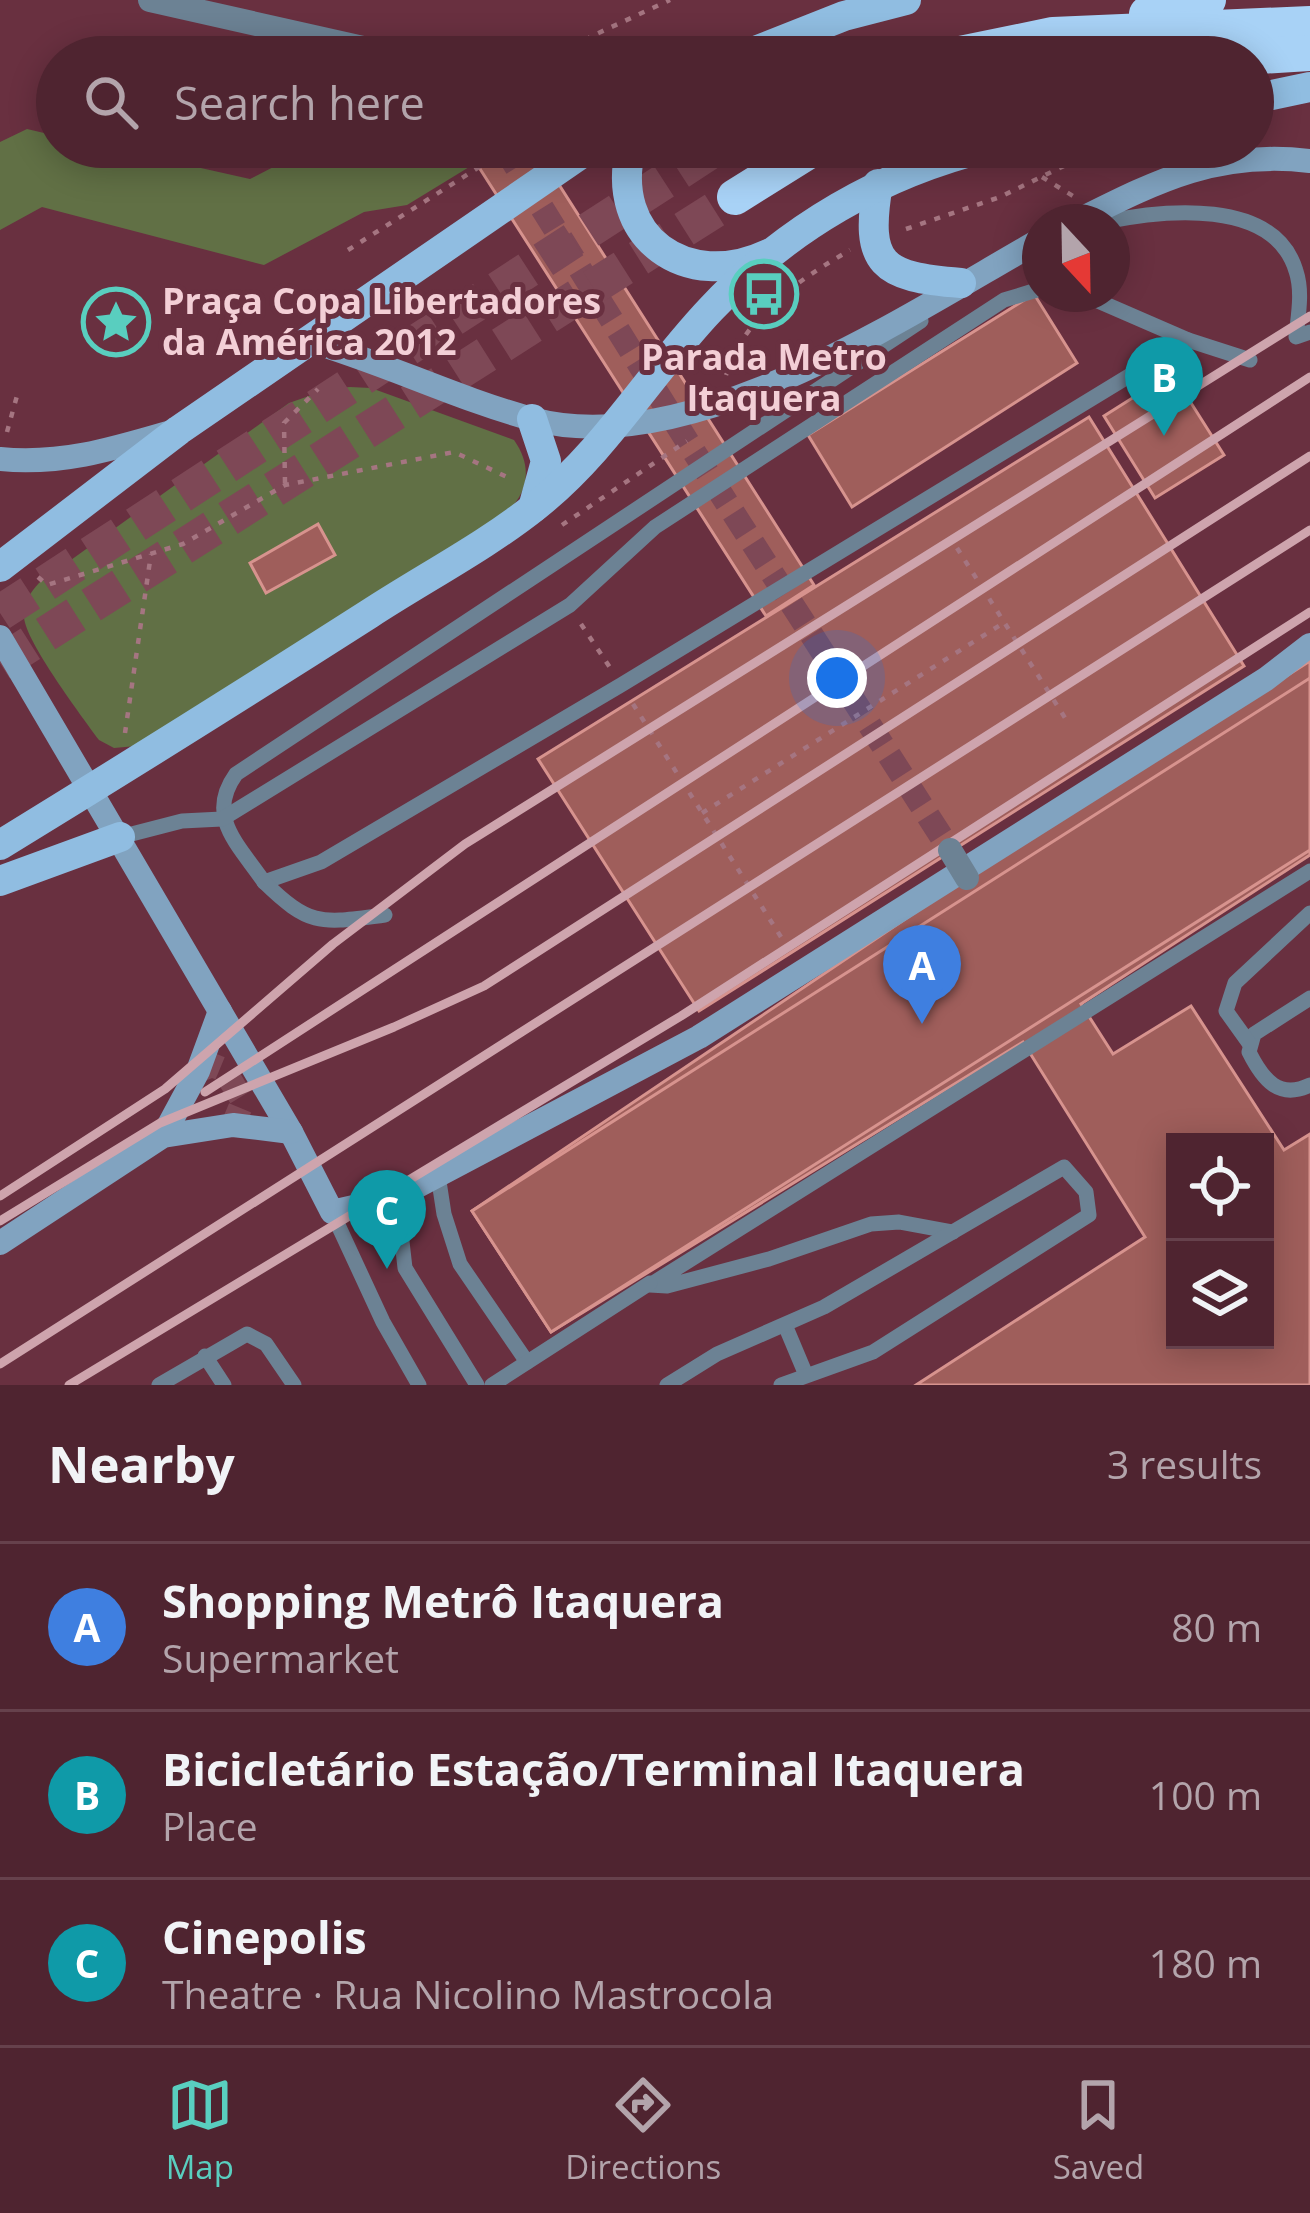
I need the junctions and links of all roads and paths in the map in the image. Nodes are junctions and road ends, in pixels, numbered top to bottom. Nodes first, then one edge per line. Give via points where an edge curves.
1 (150, 0) edge
2 (670, 0) edge
3 (906, 0) edge
4 (1208, 0) edge
5 (1310, 24) edge
6 (1053, 35) junction
7 (310, 36) edge
8 (592, 36) edge
9 (793, 36) edge
10 (1048, 36) edge
11 (1310, 53) edge
12 (1274, 55) edge
13 (1310, 87) edge
14 (1274, 95) edge
15 (1274, 159) edge
16 (1310, 161) edge
17 (478, 168) edge
18 (560, 168) edge
19 (627, 168) edge
20 (781, 168) edge
21 (926, 168) edge
22 (1060, 168) edge
23 (1194, 168) edge
24 (878, 184) junction
25 (734, 197) tunnel mouth
26 (1115, 204) edge
27 (1130, 219) edge
28 (872, 241) junction
29 (779, 248) junction
30 (348, 250) dead end
31 (1022, 250) edge
32 (1022, 251) edge
33 (961, 283) junction
34 (1022, 294) edge
35 (1123, 312) edge
36 (1303, 334) edge
37 (306, 340) junction
38 (1188, 340) junction
39 (1250, 360) dead end
40 (730, 363) dead end
41 (318, 389) dead end
42 (18, 392) dead end
43 (532, 419) junction
44 (619, 423) junction
45 (0, 424) edge
46 (8, 429) junction
47 (179, 430) junction
48 (687, 441) dead end
49 (2, 450) edge
50 (488, 467) dead end
51 (285, 484) junction
52 (618, 489) dead end
53 (533, 508) junction
54 (957, 548) dead end
55 (151, 554) junction
56 (0, 567) edge
57 (47, 585) dead end
58 (570, 605) junction
59 (1005, 622) junction
60 (0, 637) edge
61 (1310, 645) edge
62 (621, 685) junction
63 (1066, 721) dead end
64 (106, 781) junction
65 (702, 813) junction
66 (222, 819) junction
67 (120, 837) junction
68 (0, 845) edge
69 (950, 850) tunnel mouth
70 (1310, 871) edge
71 (968, 878) dead end
72 (0, 881) edge
73 (264, 882) junction
74 (1310, 913) edge
75 (385, 915) dead end
76 (802, 971) junction
77 (1310, 998) edge
78 (220, 1011) junction
79 (1250, 1042) junction
80 (1310, 1085) edge
81 (291, 1132) junction
82 (164, 1136) junction
83 (438, 1175) junction
84 (397, 1197) junction
85 (332, 1212) junction
86 (953, 1232) junction
87 (0, 1243) edge
88 (650, 1283) junction
89 (785, 1325) junction
90 (205, 1356) junction
91 (527, 1362) junction
92 (806, 1375) junction
93 (159, 1385) edge
94 (224, 1385) edge
95 (294, 1385) edge
96 (419, 1385) edge
97 (477, 1385) edge
98 (492, 1385) edge
99 (667, 1385) edge
100 (781, 1385) edge

1 - 7 street
2 - 8 path
3 - 9 main road
4 - 6 highway
5 - 6 highway
6 - 10 highway
11 - 12 highway
13 - 14 main road
15 - 16 street
17 - 30 path
18 - 37 main road
19 - 29 main road via 633,214 664,254 727,265
20 - 25 highway
21 - 24 main road
22 - 28 path
23 - 26 street
24 - 28 main road
24 - 29 main road
27 - 36 lane via 1171,213 1249,221 1279,242 1296,270
28 - 33 main road via 897,272
28 - 40 path via 801,279 761,315
29 - 44 main road via 711,308
31 - 33 street
32 - 66 lane via 252,761 223,792
33 - 44 street via 837,354 715,407
34 - 58 lane via 656,526
35 - 38 lane
37 - 43 street
37 - 47 main road
38 - 39 lane
38 - 62 lane
41 - 51 path via 284,423
42 - 46 path
43 - 44 street
43 - 53 main road via 546,461
44 - 53 main road
45 - 46 path
46 - 49 path
47 - 49 street via 79,457 34,462
47 - 56 main road
48 - 52 path
50 - 51 path via 454,452
51 - 55 path
53 - 64 main road
54 - 59 path
55 - 57 path
55 - 64 path
58 - 62 path
58 - 66 lane
59 - 63 path
59 - 65 path
60 - 64 street
61 - 76 street
62 - 65 path
62 - 73 lane via 320,862
64 - 67 street
64 - 68 main road
65 - 76 path
66 - 67 lane
66 - 73 lane
67 - 72 main road
67 - 78 street
69 - 71 street, bridge
70 - 88 lane
73 - 75 lane via 314,920
74 - 79 lane via 1228,994 1226,1011
76 - 83 street via 699,1037
77 - 79 lane
78 - 81 street
78 - 82 street
79 - 80 lane via 1253,1061 1275,1088 1288,1093
81 - 82 street via 233,1125
81 - 85 street
82 - 87 street
83 - 84 street
83 - 91 lane via 460,1264
84 - 85 street
84 - 97 lane via 405,1268
85 - 96 lane
86 - 88 lane via 872,1224 769,1259 659,1288
86 - 89 lane
86 - 92 lane via 1064,1167 1089,1202 1089,1215 873,1352
88 - 91 lane
89 - 92 lane
89 - 99 lane
90 - 93 lane
90 - 94 lane
90 - 95 lane via 247,1334 266,1344
91 - 98 lane
92 - 100 lane

